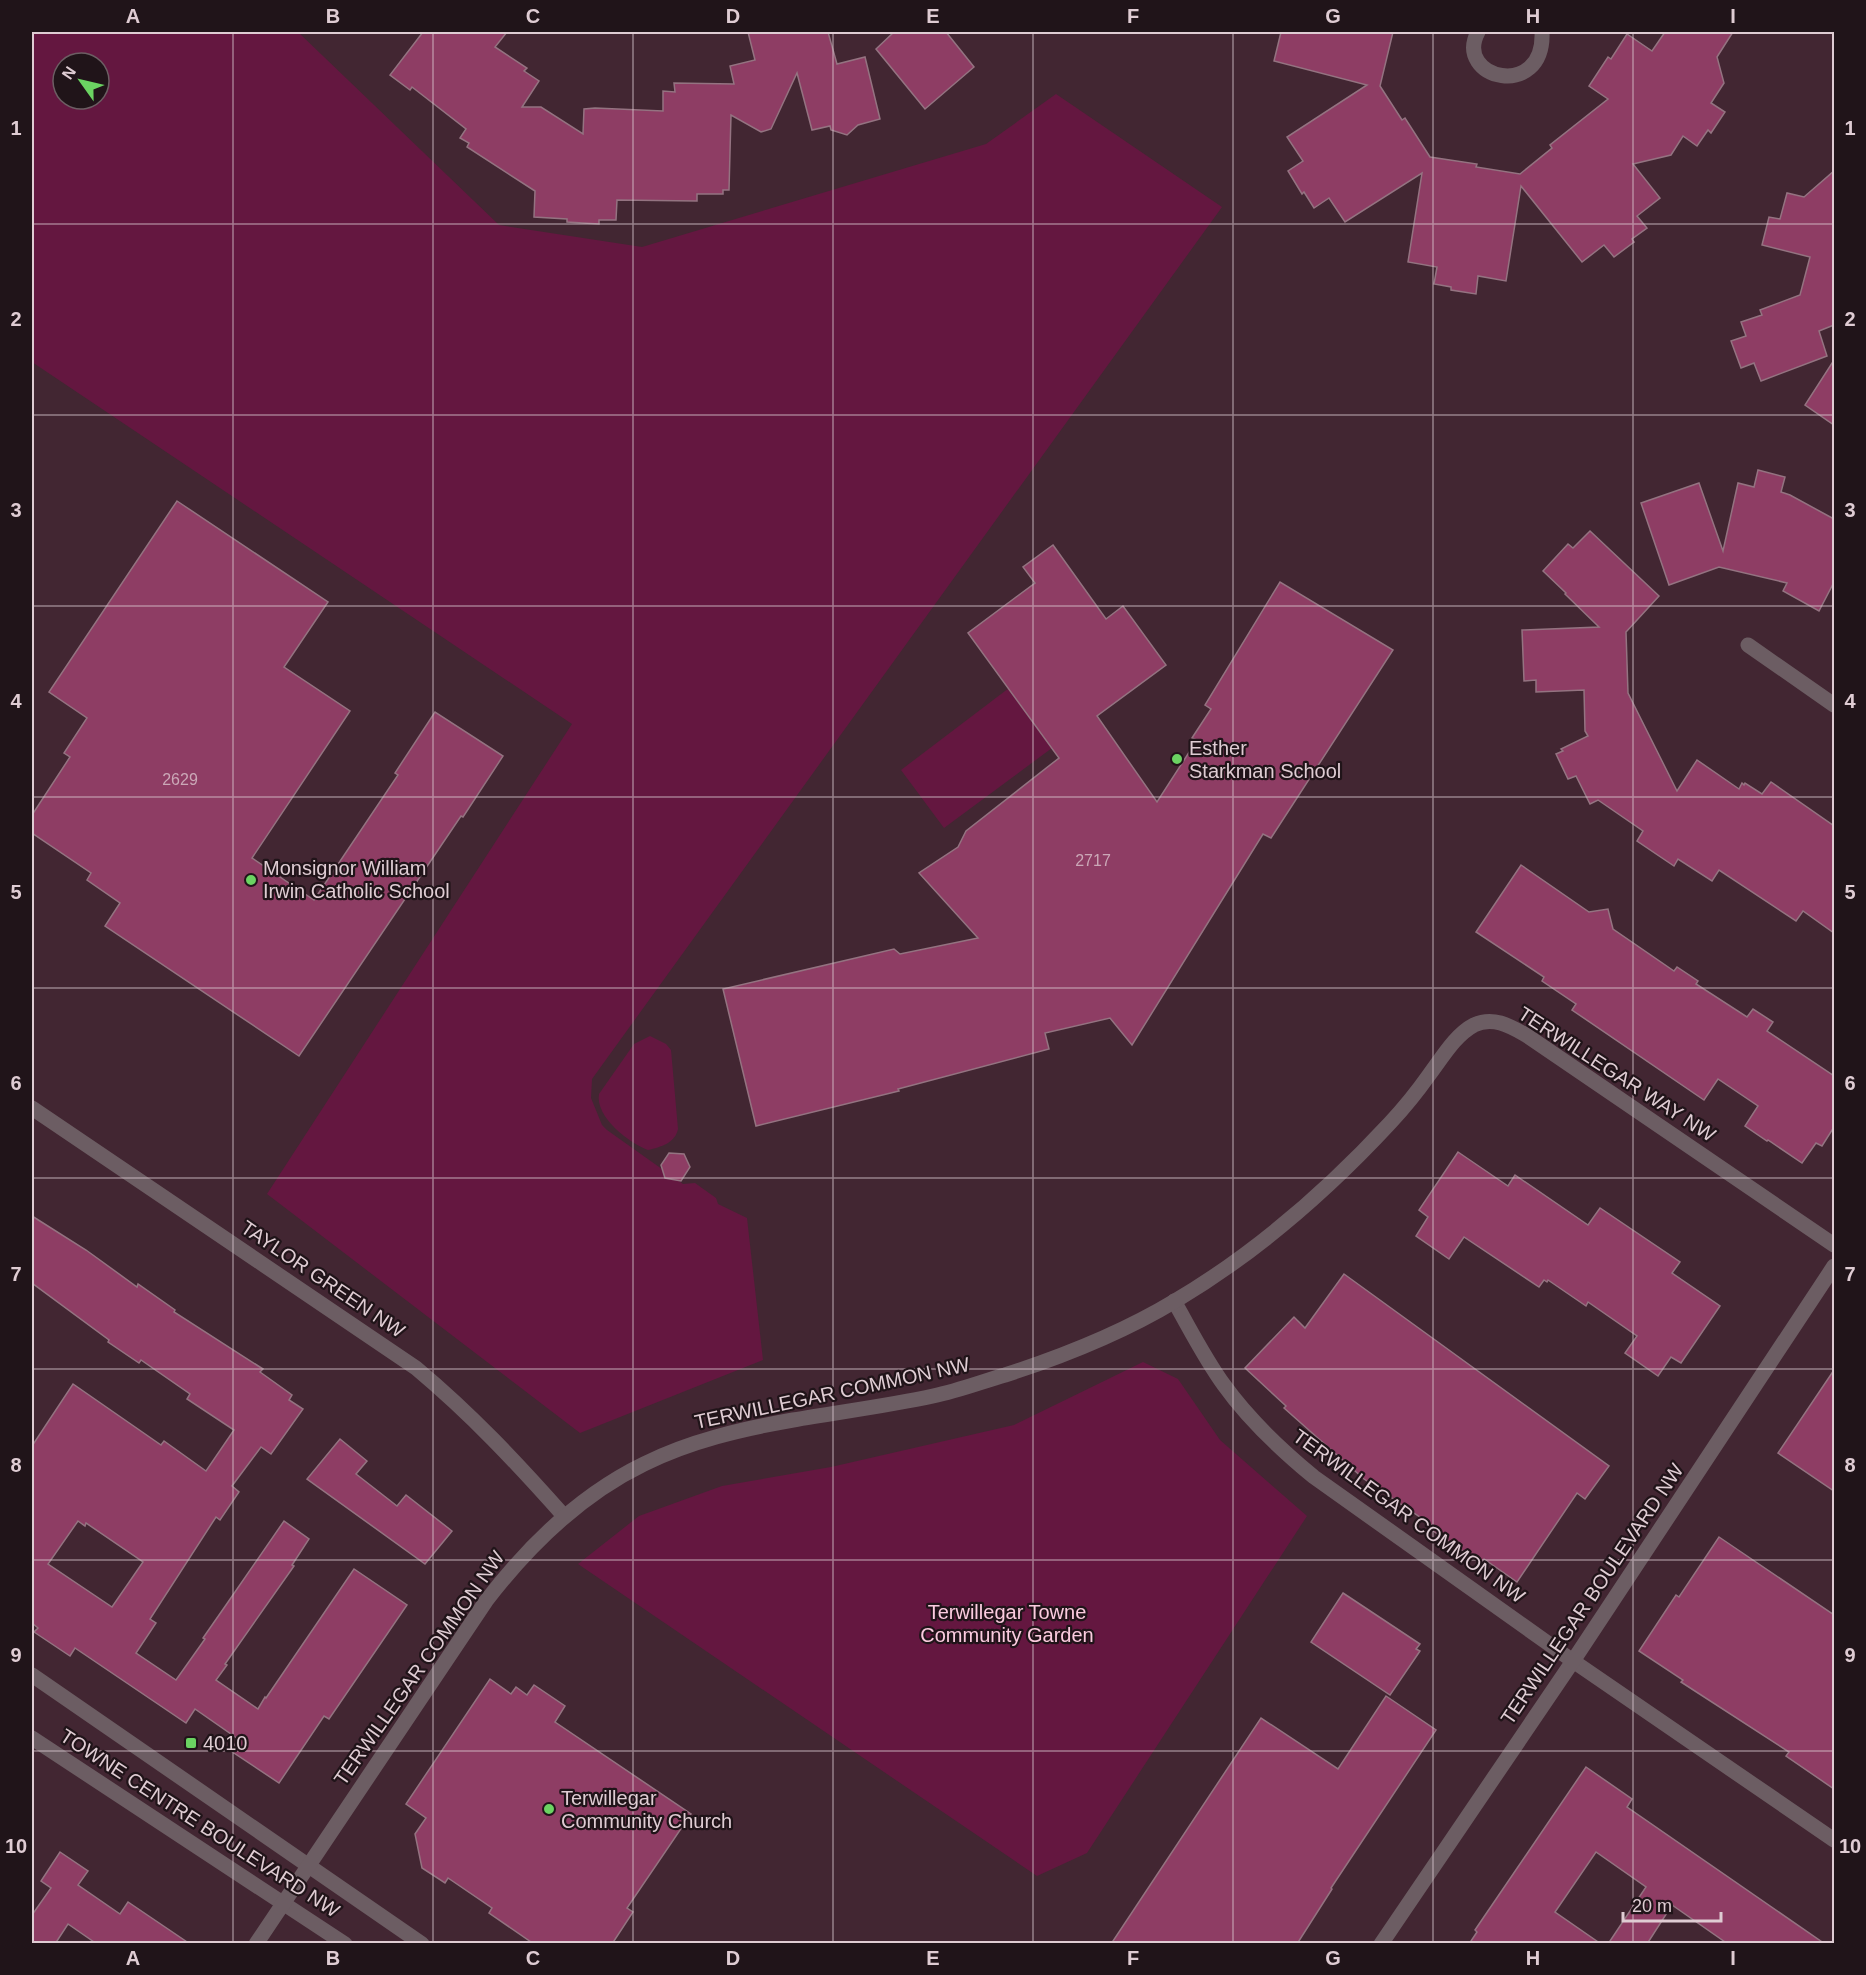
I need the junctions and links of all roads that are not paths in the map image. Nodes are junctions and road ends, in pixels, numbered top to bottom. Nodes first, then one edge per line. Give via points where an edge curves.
1 (1478, 32) edge
2 (1542, 32) edge
3 (1748, 645) dead end
4 (1834, 705) edge
5 (32, 1108) edge
6 (1834, 1245) edge
7 (1834, 1266) edge
8 (1174, 1301) junction
9 (564, 1516) junction
10 (1573, 1661) junction
11 (32, 1675) edge
12 (32, 1737) edge
13 (1834, 1840) edge
14 (308, 1866) junction
15 (283, 1903) junction
16 (256, 1944) edge
17 (345, 1944) edge
18 (422, 1944) edge
19 (1381, 1944) edge

1 - 2 street via 1473,47 1477,61 1492,74 1509,78 1525,72 1537,59
3 - 4 street
5 - 9 street, TAYLOR GREEN NW via 416,1368 471,1415
6 - 8 street, TERWILLEGAR WAY NW via 1526,1035 1492,1020 1475,1025 1453,1043 1393,1120 1320,1194 1250,1251
7 - 10 street, TERWILLEGAR BOULEVARD NW
8 - 9 street, TERWILLEGAR COMMON NW via 1087,1346 967,1388 761,1426 682,1448 621,1476
8 - 10 street, TERWILLEGAR COMMON NW via 1222,1383 1284,1453
9 - 14 street, TERWILLEGAR COMMON NW via 513,1566 486,1600
10 - 13 street, TERWILLEGAR COMMON NW
10 - 19 street, TERWILLEGAR BOULEVARD NW
11 - 14 street, TOWNE CENTRE BOULEVARD NW
12 - 15 street, TOWNE CENTRE BOULEVARD NW
14 - 15 street, TERWILLEGAR COMMON NW
14 - 18 street, TOWNE CENTRE BOULEVARD NW
15 - 16 street, TERWILLEGAR COMMON NW
15 - 17 street, TOWNE CENTRE BOULEVARD NW

